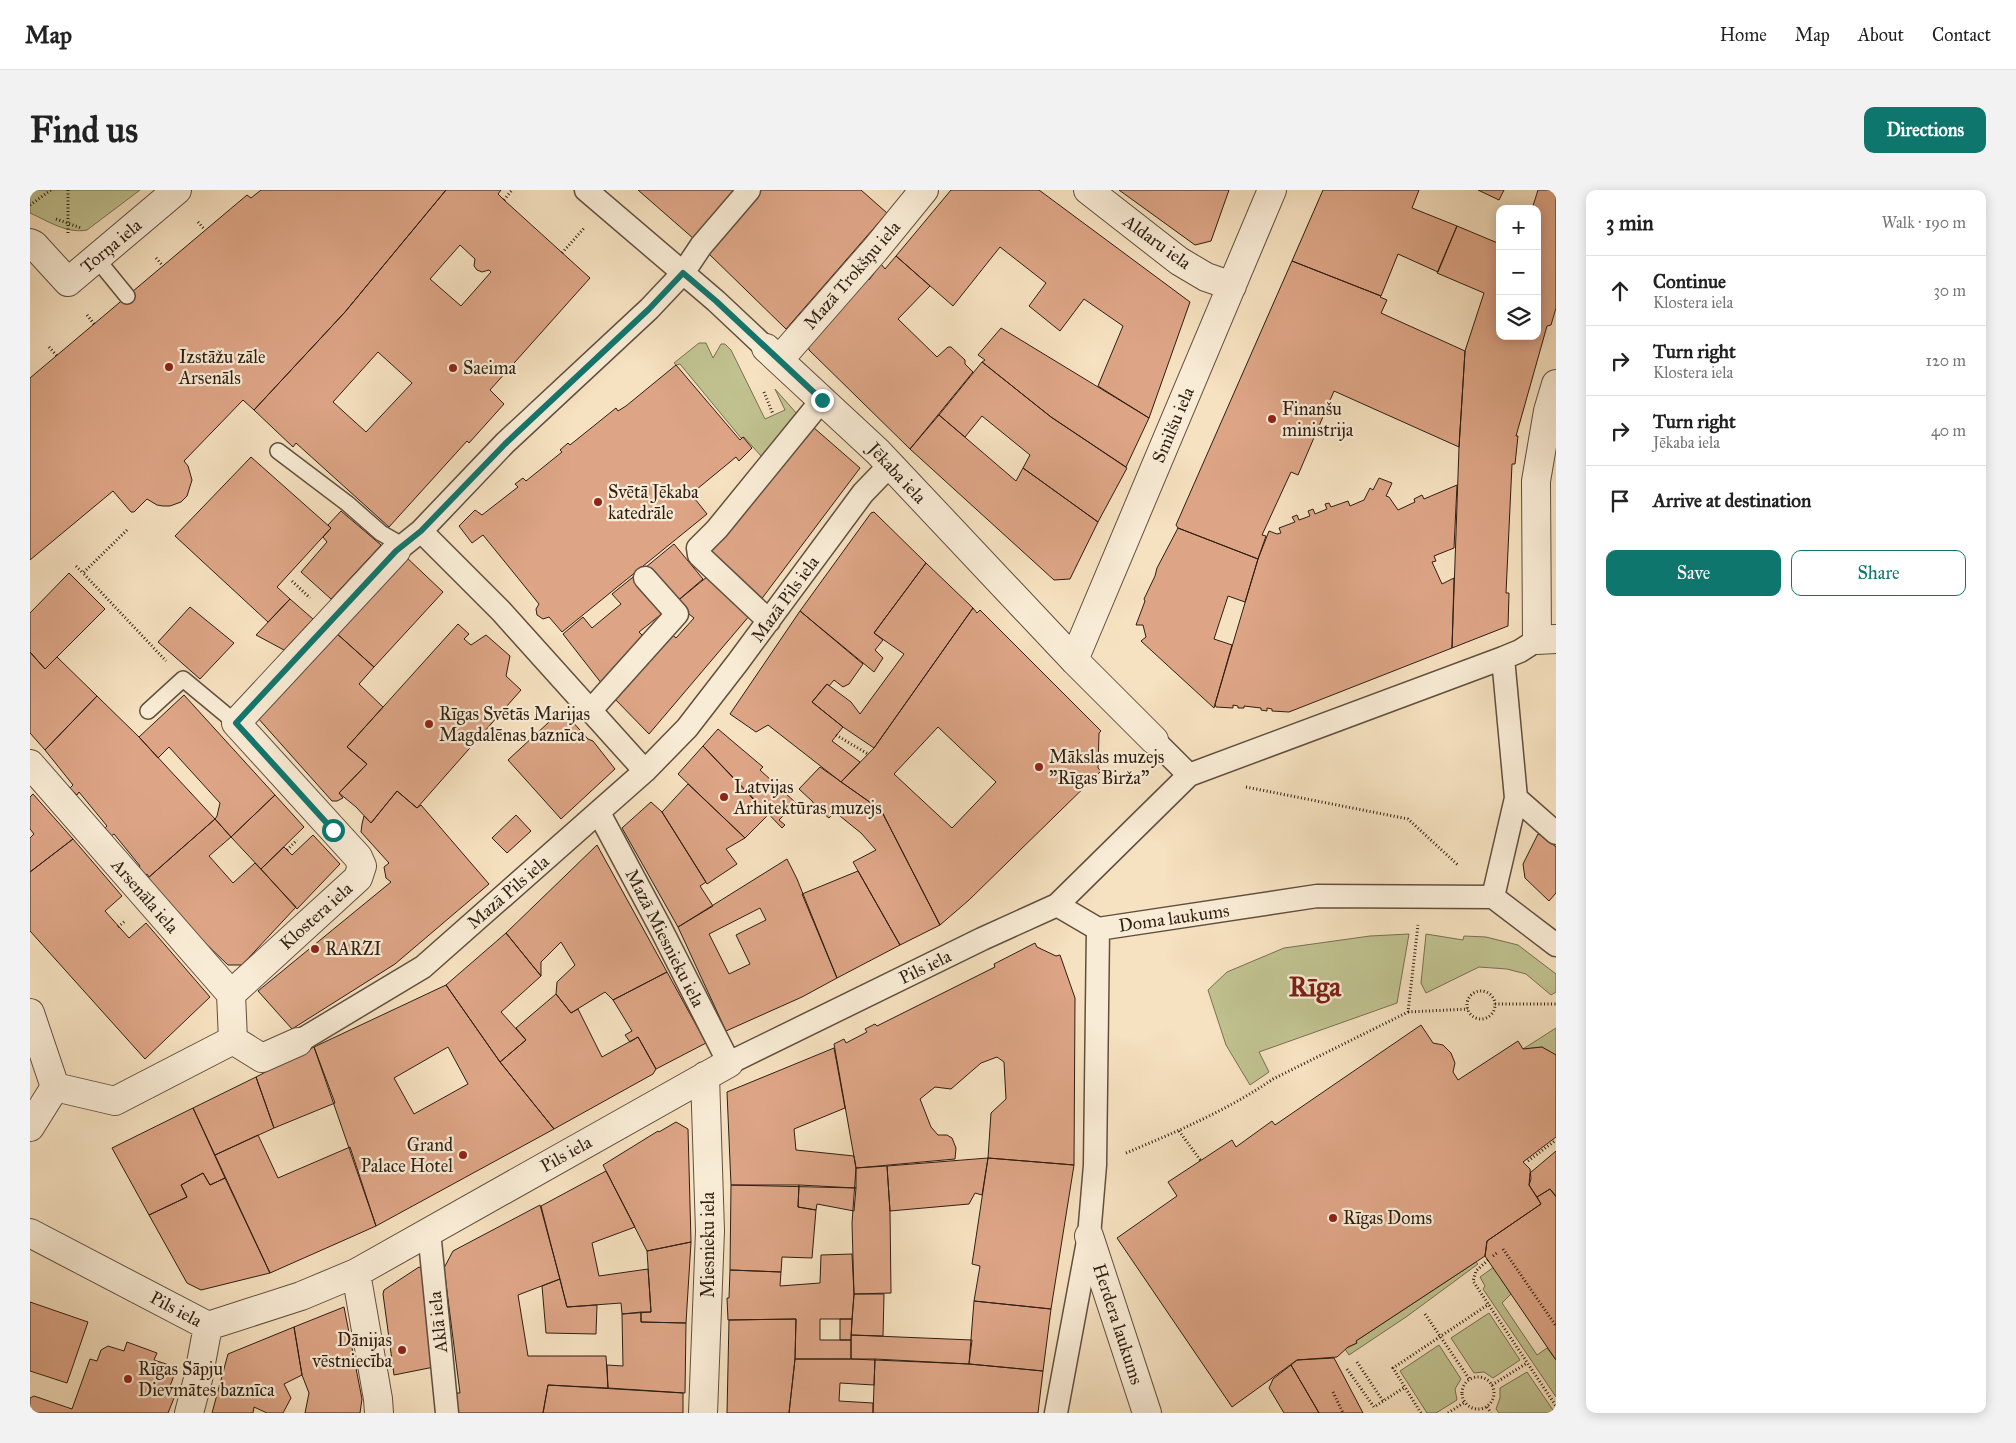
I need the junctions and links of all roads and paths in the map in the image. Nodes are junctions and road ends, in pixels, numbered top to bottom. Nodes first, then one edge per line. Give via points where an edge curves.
1 (50, 190) edge
2 (178, 190) edge
3 (512, 190) edge
4 (586, 190) edge
5 (749, 190) edge
6 (924, 190) edge
7 (1088, 190) edge
8 (1272, 190) edge
9 (504, 200) dead end
10 (30, 205) edge
11 (53, 218) dead end
12 (198, 222) dead end
13 (89, 223) dead end
14 (205, 230) dead end
15 (30, 243) edge
16 (96, 258) junction
17 (156, 258) dead end
18 (163, 266) dead end
19 (683, 273) junction
20 (1232, 286) junction
21 (127, 296) dead end
22 (87, 315) dead end
23 (94, 324) dead end
24 (49, 347) dead end
25 (773, 354) junction
26 (56, 356) dead end
27 (1556, 384) edge
28 (822, 400) junction
29 (278, 451) dead end
30 (889, 466) junction
31 (127, 530) dead end
32 (421, 531) junction
33 (399, 548) junction
34 (76, 566) dead end
35 (83, 573) junction
36 (645, 578) dead end
37 (769, 621) junction
38 (1546, 640) edge
39 (1503, 658) junction
40 (1074, 660) junction
41 (183, 679) junction
42 (148, 711) dead end
43 (590, 711) junction
44 (236, 723) junction
45 (836, 734) dead end
46 (1154, 740) joint
47 (868, 754) dead end
48 (30, 764) edge
49 (645, 771) junction
50 (1190, 775) junction
51 (1237, 785) dead end
52 (1516, 798) junction
53 (599, 813) junction
54 (1556, 833) edge
55 (295, 842) dead end
56 (287, 850) dead end
57 (1493, 897) junction
58 (1057, 905) junction
59 (1098, 929) junction
60 (1418, 934) dead end
61 (1556, 945) edge
62 (231, 994) junction
63 (1495, 1004) junction
64 (1555, 1006) edge
65 (1468, 1009) junction
66 (1408, 1012) junction
67 (30, 1013) edge
68 (234, 1040) junction
69 (298, 1042) joint
70 (729, 1063) junction
71 (704, 1076) junction
72 (55, 1087) junction
73 (30, 1127) edge
74 (1179, 1131) junction
75 (1556, 1140) edge
76 (1201, 1161) dead end
77 (1528, 1161) dead end
78 (1095, 1165) junction
79 (429, 1231) junction
80 (30, 1233) edge
81 (1089, 1236) junction
82 (1503, 1249) dead end
83 (1497, 1253) dead end
84 (1493, 1256) dead end
85 (1488, 1260) dead end
86 (356, 1273) junction
87 (1489, 1304) junction
88 (1425, 1314) dead end
89 (208, 1326) junction
90 (1556, 1326) edge
91 (1440, 1337) junction
92 (1357, 1362) dead end
93 (1528, 1363) junction
94 (1347, 1369) dead end
95 (1470, 1380) junction
96 (1492, 1385) junction
97 (1405, 1387) junction
98 (1333, 1392) dead end
99 (1383, 1401) junction
100 (1465, 1402) junction
101 (1556, 1406) edge
102 (1487, 1407) junction
103 (189, 1413) edge
104 (379, 1413) edge
105 (447, 1413) edge
106 (703, 1413) edge
107 (1056, 1413) edge
108 (1147, 1413) edge
109 (1344, 1413) edge
110 (1422, 1413) edge
111 (1448, 1413) edge
112 (1491, 1413) edge

1 - 10 path
2 - 16 street, Torņa iela
3 - 9 path
4 - 19 street, Jēkaba iela
5 - 19 street via 701,246
6 - 25 street, Mazā Trokšņu iela via 875,250
7 - 20 street, Aldaru iela via 1179,261 1206,277
8 - 20 street, Smilšu iela
11 - 13 path via 81,228
12 - 14 path
15 - 16 street, Torņa iela via 68,282
16 - 21 lane
17 - 18 path
19 - 25 street, Jēkaba iela
19 - 32 street via 505,444
20 - 40 street, Smilšu iela
22 - 23 path
24 - 26 path
25 - 28 street, Jēkaba iela
27 - 38 street via 1536,481
28 - 30 street, Jēkaba iela
28 - 37 street via 698,548 699,555
29 - 33 lane
30 - 37 street, Mazā Pils iela via 863,492
30 - 40 street, Jēkaba iela
31 - 35 path
32 - 33 street
32 - 43 street via 501,611
33 - 44 street
34 - 35 path
35 - 41 path
36 - 43 street via 677,614
37 - 49 street, Mazā Pils iela via 687,728
38 - 39 street
39 - 50 street
39 - 52 street
40 - 46 street, Jēkaba iela
41 - 42 lane
41 - 44 lane
43 - 49 street
44 - 62 street, Klostera iela via 358,857 362,866 358,878
45 - 47 path
46 - 50 street, Jēkaba iela
48 - 62 street, Arsenāla iela
49 - 53 street, Mazā Pils iela
50 - 58 street
51 - 57 path via 1408,819
52 - 54 street
52 - 57 street
53 - 69 street, Mazā Pils iela via 423,967
53 - 70 street, Mazā Miesnieku iela
55 - 56 path
57 - 59 street, Doma laukums via 1317,896
57 - 61 street
58 - 59 street
58 - 70 street, Pils iela
59 - 78 street, Doma laukums
60 - 66 path
62 - 68 street
63 - 64 path
63 - 65 path via 1490,1016 1482,1019 1473,1017
63 - 65 path via 1491,996 1478,992 1468,1001
65 - 66 path
66 - 74 path via 1273,1079 1255,1092
67 - 72 street
68 - 69 street, Mazā Pils iela via 262,1058
68 - 72 street via 115,1101
70 - 71 street, Pils iela
71 - 79 street, Pils iela
71 - 106 street, Miesnieku iela via 710,1238
72 - 73 street
74 - 76 path
74 - 78 path
75 - 77 path
78 - 81 street, Doma laukums
79 - 86 street, Pils iela
79 - 105 street, Aklā iela
80 - 89 street, Pils iela
81 - 107 street, Doma laukums
81 - 108 street, Herdera laukums
82 - 90 path
83 - 84 path
85 - 87 path via 1476,1271 1473,1281
86 - 89 street, Pils iela via 301,1296
86 - 104 street
87 - 91 path
87 - 93 path
88 - 91 path
89 - 103 street
91 - 95 path
91 - 97 path via 1393,1368
92 - 99 path
93 - 96 path
93 - 101 path
94 - 99 path via 1374,1407
95 - 96 path via 1484,1378
95 - 100 path via 1463,1388
96 - 102 path via 1494,1394
97 - 99 path
97 - 110 path
98 - 109 path
100 - 102 path via 1473,1409
100 - 111 path
102 - 112 path

